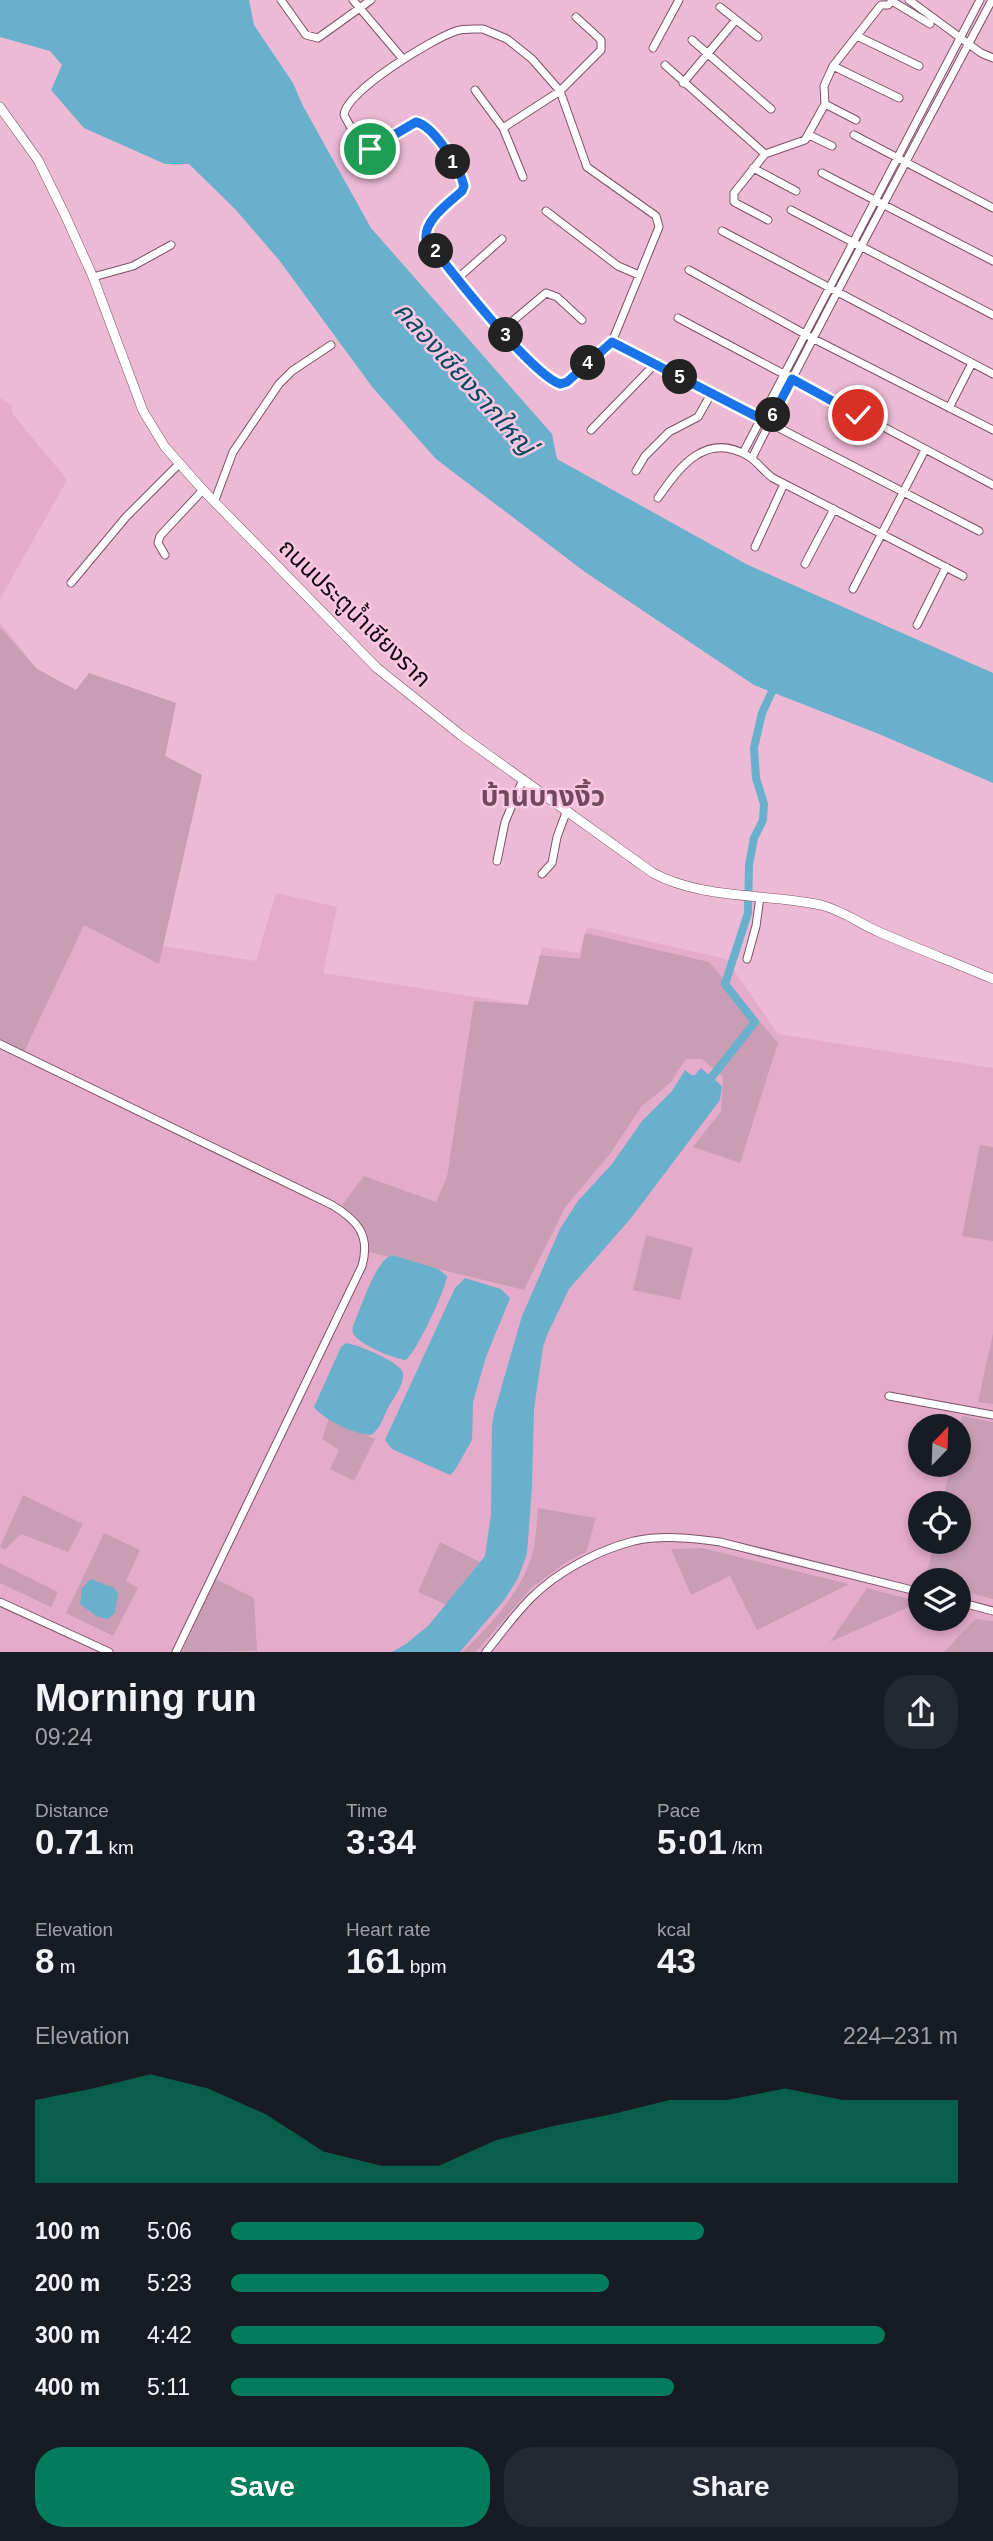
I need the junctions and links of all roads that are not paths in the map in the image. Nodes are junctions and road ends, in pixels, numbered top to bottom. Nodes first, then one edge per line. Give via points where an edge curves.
1 (281, 0) edge
2 (353, 0) edge
3 (372, 0) edge
4 (680, 0) edge
5 (909, 0) edge
6 (980, 0) edge
7 (992, 0) edge
8 (892, 1) edge
9 (881, 3) edge
10 (720, 7) dead end
11 (361, 9) junction
12 (576, 17) dead end
13 (734, 21) junction
14 (930, 24) dead end
15 (857, 36) junction
16 (758, 37) dead end
17 (961, 37) junction
18 (692, 40) dead end
19 (969, 44) junction
20 (653, 47) dead end
21 (708, 54) junction
22 (402, 58) junction
23 (993, 58) edge
24 (664, 65) dead end
25 (833, 66) junction
26 (919, 66) dead end
27 (683, 83) junction
28 (475, 90) dead end
29 (557, 93) junction
30 (899, 99) dead end
31 (825, 104) junction
32 (0, 107) edge
33 (771, 109) dead end
34 (856, 120) dead end
35 (503, 128) junction
36 (809, 135) junction
37 (854, 135) dead end
38 (832, 146) dead end
39 (765, 154) junction
40 (898, 156) junction
41 (908, 161) junction
42 (753, 168) junction
43 (822, 173) dead end
44 (523, 177) dead end
45 (796, 191) dead end
46 (875, 200) junction
47 (884, 205) junction
48 (993, 208) edge
49 (791, 210) dead end
50 (546, 211) dead end
51 (768, 220) dead end
52 (722, 231) dead end
53 (502, 239) dead end
54 (852, 243) junction
55 (171, 245) dead end
56 (862, 248) junction
57 (993, 261) edge
58 (689, 270) dead end
59 (639, 275) junction
60 (93, 277) junction
61 (458, 278) junction
62 (828, 288) junction
63 (837, 293) junction
64 (993, 314) edge
65 (678, 318) dead end
66 (582, 320) dead end
67 (502, 330) junction
68 (804, 333) junction
69 (812, 338) junction
70 (612, 342) junction
71 (331, 345) dead end
72 (652, 363) junction
73 (972, 363) junction
74 (782, 374) junction
75 (993, 374) edge
76 (792, 379) junction
77 (711, 394) junction
78 (949, 408) junction
79 (760, 419) junction
80 (769, 423) junction
81 (591, 430) dead end
82 (993, 430) edge
83 (925, 450) junction
84 (743, 453) junction
85 (752, 458) junction
86 (178, 464) junction
87 (636, 471) dead end
88 (784, 484) junction
89 (993, 485) edge
90 (202, 489) junction
91 (903, 492) junction
92 (658, 498) dead end
93 (215, 500) junction
94 (834, 509) junction
95 (978, 531) dead end
96 (882, 533) junction
97 (755, 547) dead end
98 (165, 555) dead end
99 (805, 564) dead end
100 (946, 567) junction
101 (963, 576) dead end
102 (71, 583) dead end
103 (853, 589) dead end
104 (917, 625) dead end
105 (523, 779) junction
106 (567, 810) junction
107 (497, 861) dead end
108 (542, 874) dead end
109 (759, 897) junction
110 (747, 960) dead end
111 (993, 979) edge
112 (0, 1044) edge
113 (889, 1396) dead end
114 (993, 1415) edge
115 (908, 1589) edge
116 (0, 1602) edge
117 (971, 1605) edge
118 (993, 1611) edge
119 (109, 1652) edge
120 (176, 1652) edge
121 (486, 1652) edge

1 - 11 street via 306,35 318,38
2 - 11 street
3 - 11 street
4 - 20 street
5 - 17 street
6 - 17 street
7 - 19 street
8 - 9 street
8 - 14 street
9 - 15 street
10 - 13 street
11 - 22 street
12 - 29 street via 603,45
13 - 16 street
13 - 21 street
15 - 25 street
15 - 26 street
17 - 19 street
17 - 40 street
18 - 21 street
19 - 23 street
19 - 41 street
21 - 27 street
21 - 33 street
22 - 29 street via 459,30 483,29 507,39 532,59
22 - 61 street via 348,103 344,115 366,148 416,122 444,147 464,186 425,231 426,239
24 - 27 street
25 - 30 street
25 - 31 street via 824,86
27 - 39 street
28 - 35 street
29 - 35 street
29 - 59 street via 587,167 659,221
31 - 34 street
31 - 36 street
32 - 60 street, ถนนประตูน้ำเชียงราก via 38,160
35 - 44 street
36 - 38 street
36 - 39 street via 800,144
37 - 40 street
39 - 42 street
40 - 41 street
40 - 46 street
41 - 47 street
41 - 48 street
42 - 45 street
42 - 51 street via 732,198
43 - 46 street
46 - 47 street
46 - 54 street
47 - 56 street
47 - 57 street
49 - 54 street
50 - 59 street via 618,266
52 - 62 street
53 - 61 street
54 - 56 street
54 - 62 street
55 - 60 street via 133,266
56 - 63 street
56 - 64 street
58 - 68 street
59 - 70 street
60 - 86 street, ถนนประตูน้ำเชียงราก via 143,411
61 - 67 street
62 - 63 street
62 - 68 street
63 - 69 street
63 - 73 street
65 - 74 street
66 - 67 street via 546,293
67 - 70 street via 560,384
68 - 69 street
68 - 74 street
69 - 76 street
69 - 78 street
70 - 72 street
71 - 93 street via 279,384 233,452
72 - 77 street
72 - 81 street
73 - 75 street
73 - 78 street
74 - 76 street
74 - 79 street
76 - 80 street
76 - 83 street
77 - 79 street
77 - 87 street via 698,417 669,432
78 - 82 street
79 - 80 street
79 - 84 street
80 - 85 street
80 - 91 street
83 - 89 street
83 - 91 street
84 - 85 street
84 - 92 street via 724,448 692,457 679,467
85 - 88 street
86 - 90 street, ถนนประตูน้ำเชียงราก
86 - 102 street
88 - 94 street
88 - 97 street
90 - 93 street, ถนนประตูน้ำเชียงราก
90 - 98 street via 160,536 158,543
91 - 95 street
91 - 96 street
93 - 105 street, ถนนประตูน้ำเชียงราก via 377,668
94 - 96 street
94 - 99 street
96 - 100 street
96 - 103 street
100 - 101 street
100 - 104 street
105 - 106 street, ถนนประตูน้ำเชียงราก
105 - 107 street via 505,822
106 - 108 street via 552,863
106 - 109 street, ถนนประตูน้ำเชียงราก via 668,881
109 - 110 street
109 - 111 street, ถนนประตูน้ำเชียงราก via 840,911 875,931
112 - 120 street via 332,1205 363,1234 362,1266
113 - 114 street
115 - 121 street via 720,1542 688,1538 634,1541 590,1558 533,1596
116 - 119 street
117 - 118 street

